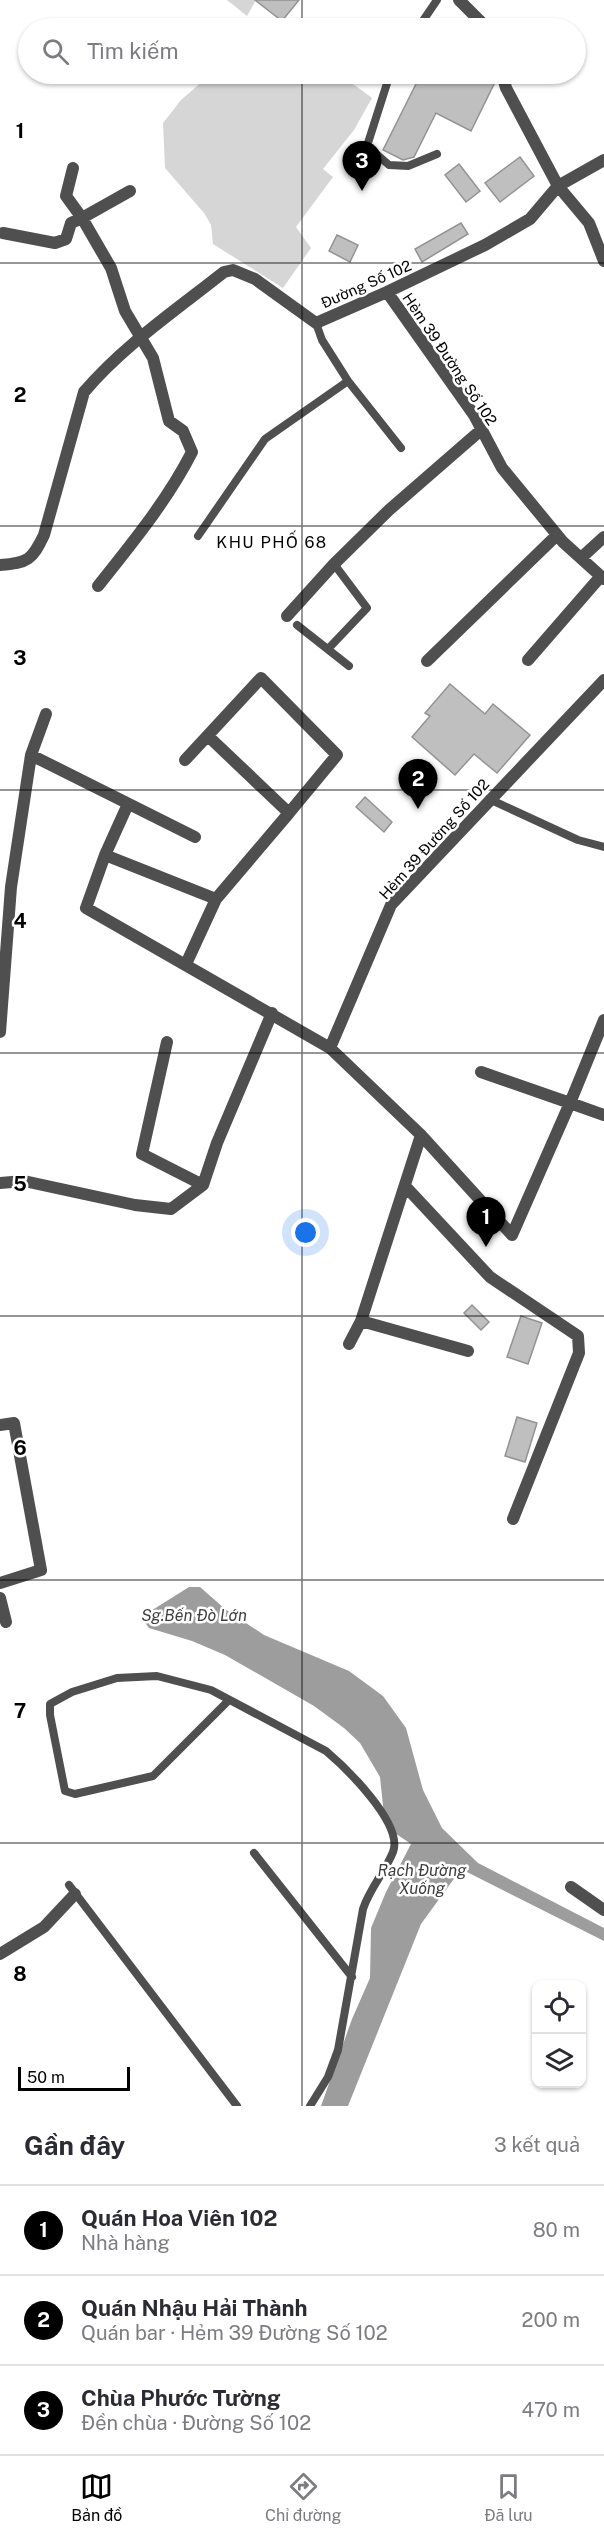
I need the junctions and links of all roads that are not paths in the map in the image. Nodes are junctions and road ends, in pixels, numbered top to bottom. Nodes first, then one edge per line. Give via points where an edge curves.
1 (437, 0) edge
2 (459, 0) edge
3 (425, 18) edge
4 (477, 18) edge
5 (387, 84) edge
6 (505, 84) edge
7 (437, 154) dead end
8 (604, 160) edge
9 (73, 168) dead end
10 (558, 186) junction
11 (130, 191) dead end
12 (82, 219) junction
13 (3, 233) dead end
14 (604, 261) edge
15 (387, 292) junction
16 (316, 323) junction
17 (141, 338) junction
18 (348, 381) junction
19 (481, 430) junction
20 (401, 448) dead end
21 (557, 534) junction
22 (198, 536) dead end
23 (604, 537) edge
24 (581, 558) junction
25 (0, 564) edge
26 (334, 564) junction
27 (602, 578) edge
28 (98, 586) dead end
29 (287, 616) dead end
30 (297, 625) dead end
31 (328, 649) junction
32 (528, 660) dead end
33 (427, 661) dead end
34 (349, 666) dead end
35 (604, 680) edge
36 (46, 714) dead end
37 (208, 736) junction
38 (31, 755) junction
39 (185, 760) dead end
40 (489, 799) junction
41 (128, 804) junction
42 (289, 813) junction
43 (195, 837) dead end
44 (604, 847) edge
45 (105, 855) junction
46 (5, 886) edge
47 (216, 899) junction
48 (186, 964) junction
49 (2, 993) edge
50 (272, 1013) junction
51 (604, 1020) edge
52 (0, 1032) edge
53 (167, 1042) dead end
54 (330, 1048) junction
55 (481, 1072) dead end
56 (570, 1103) junction
57 (604, 1115) edge
58 (421, 1135) junction
59 (0, 1183) edge
60 (203, 1185) junction
61 (406, 1187) junction
62 (361, 1321) junction
63 (349, 1344) dead end
64 (468, 1351) dead end
65 (0, 1425) edge
66 (513, 1520) dead end
67 (0, 1583) edge
68 (0, 1598) edge
69 (6, 1622) dead end
70 (229, 1700) junction
71 (254, 1852) dead end
72 (571, 1887) dead end
73 (72, 1890) joint
74 (604, 1910) edge
75 (0, 1954) edge
76 (352, 1977) junction
77 (237, 2106) edge
78 (310, 2106) edge

1 - 3 lane
2 - 4 street
5 - 7 lane via 367,146 389,165 408,166
6 - 10 street
8 - 10 street
9 - 12 street via 66,196
10 - 14 street via 589,224
10 - 15 street, Đường Số 102 via 530,219
11 - 12 street
12 - 13 street via 72,224 66,238 55,243
12 - 17 street via 111,268 125,311
15 - 16 street, Đường Số 102
15 - 19 street, Hẻm 39 Đường Số 102
16 - 17 street, Đường Số 102 via 255,279 233,270 224,272
16 - 18 lane
17 - 25 street, Đường Số 102 via 84,392 35,555 21,564
17 - 28 street via 153,358 169,420 183,431 192,452 151,519
18 - 20 lane
18 - 22 lane via 265,439
19 - 21 street, Hẻm 39 Đường Số 102 via 502,468
19 - 26 street via 388,510
21 - 24 street, Hẻm 39 Đường Số 102
21 - 33 street
23 - 24 street
24 - 27 street, Hẻm 39 Đường Số 102
26 - 29 street
26 - 31 lane via 367,608
27 - 32 street
30 - 31 lane
31 - 34 lane
35 - 40 street, Hẻm 39 Đường Số 102
36 - 38 street
37 - 39 street
37 - 42 street
37 - 42 street via 261,678 337,755
38 - 41 street
38 - 46 street
40 - 44 lane via 578,840
40 - 54 street, Hẻm 39 Đường Số 102 via 391,905
41 - 43 street
41 - 45 street
42 - 47 street
45 - 47 street
45 - 48 street via 86,908
46 - 49 street
47 - 48 street
48 - 50 street
49 - 52 street
50 - 54 street
50 - 60 street
51 - 56 street
53 - 60 street via 142,1154
54 - 58 street
55 - 56 street
56 - 57 street
56 - 58 street via 512,1235
58 - 61 street
59 - 60 street via 24,1181 171,1209
61 - 62 street
61 - 66 street via 490,1277 578,1336 579,1353
62 - 63 street
62 - 64 street
65 - 67 street via 14,1423 41,1570
68 - 69 street
70 - 70 lane via 211,1690 157,1676 117,1678 72,1692 50,1704 65,1791 75,1794 153,1776
70 - 76 lane via 326,1751 342,1764 380,1808 394,1838 394,1850 369,1891 363,1910
71 - 76 lane
72 - 74 street
73 - 75 street via 44,1928
73 - 77 lane
76 - 78 lane via 338,2050 328,2077

